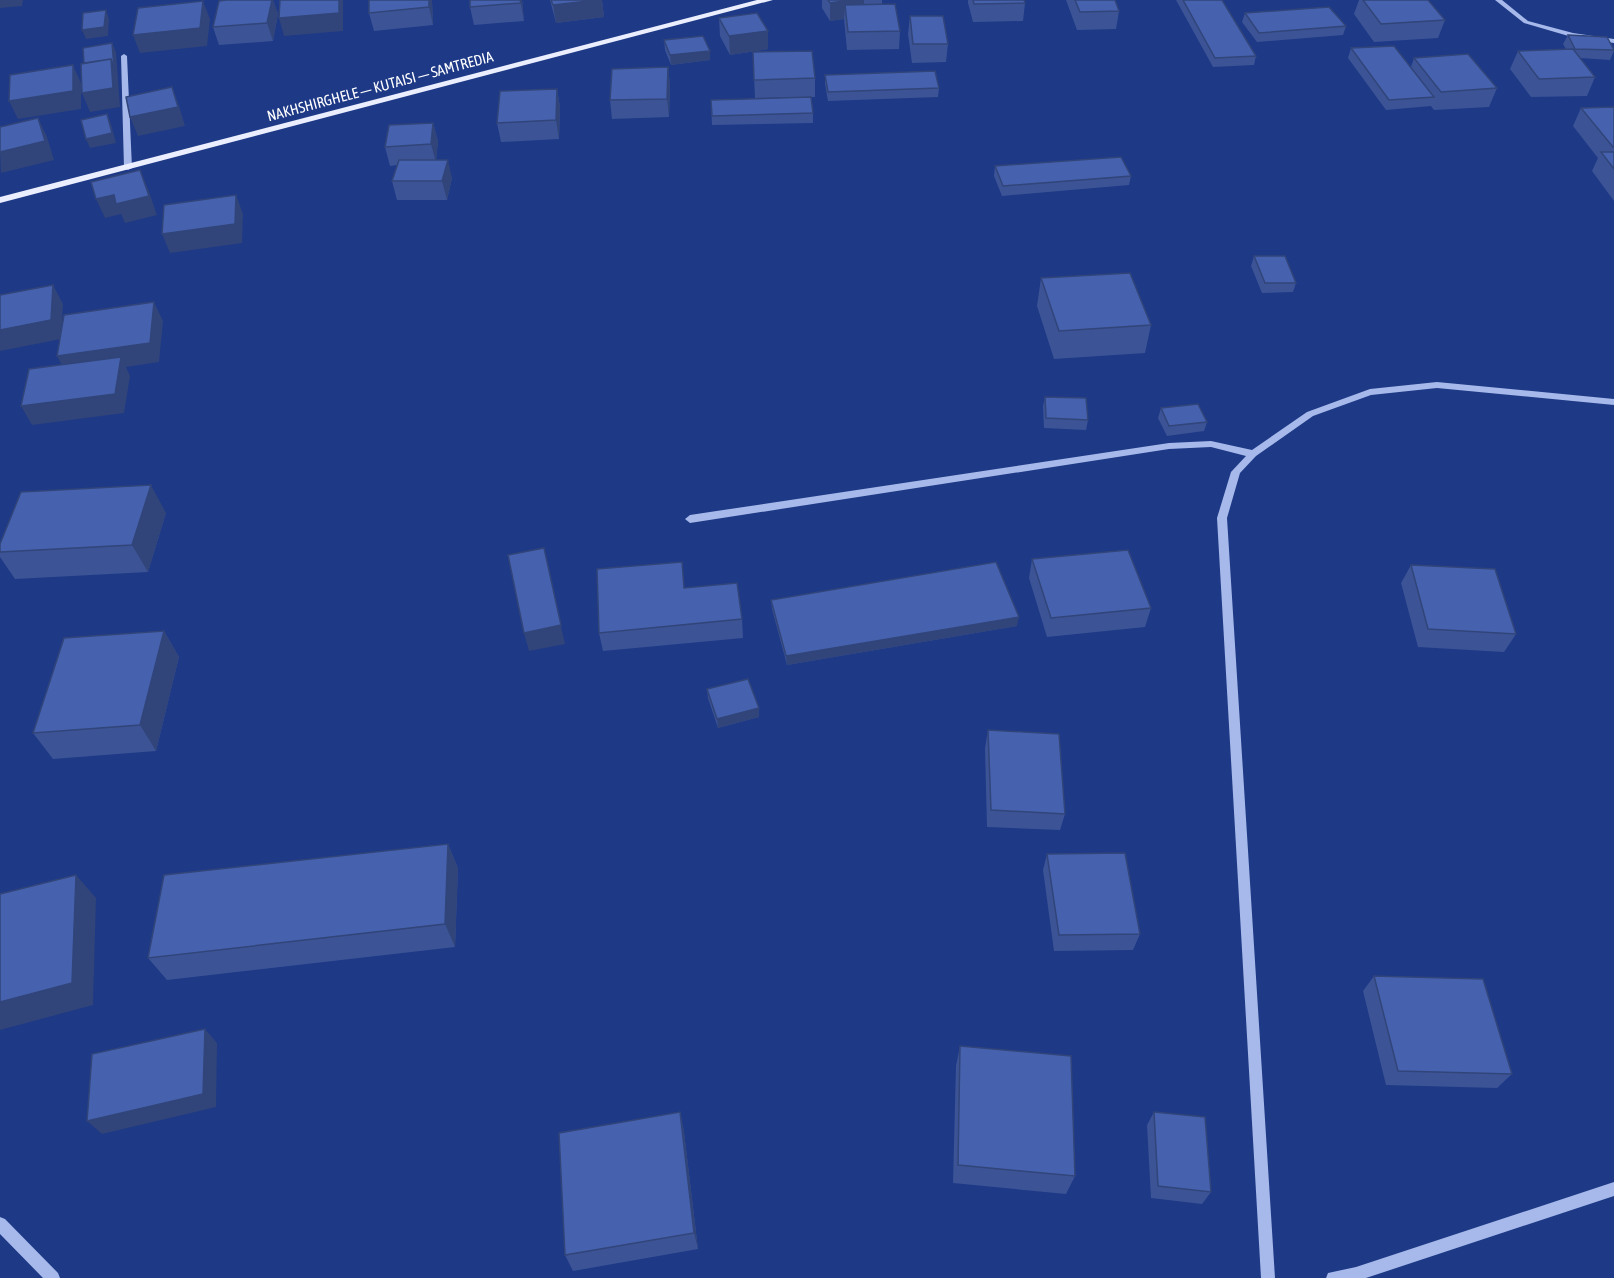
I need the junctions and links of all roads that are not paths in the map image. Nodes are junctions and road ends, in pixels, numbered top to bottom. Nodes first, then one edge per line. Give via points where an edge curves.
1 (768, 0) edge
2 (1498, 0) edge
3 (1614, 41) edge
4 (124, 56) dead end
5 (128, 168) junction
6 (0, 200) edge
7 (1614, 402) edge
8 (1253, 454) junction
9 (690, 519) dead end
10 (1614, 1189) edge
11 (0, 1224) edge
12 (53, 1278) edge
13 (1268, 1278) edge
14 (1333, 1278) edge

1 - 5 main road, NAKHSHIRGHELE — KUTAISI — SAMTREDIA
2 - 3 street via 1526,22
4 - 5 street
5 - 6 main road, NAKHSHIRGHELE — KUTAISI — SAMTREDIA
7 - 8 street via 1437,385 1370,392 1310,414
8 - 9 street via 1211,444 1169,446
8 - 13 street via 1236,472 1222,519
10 - 14 street via 1356,1274
11 - 12 street

